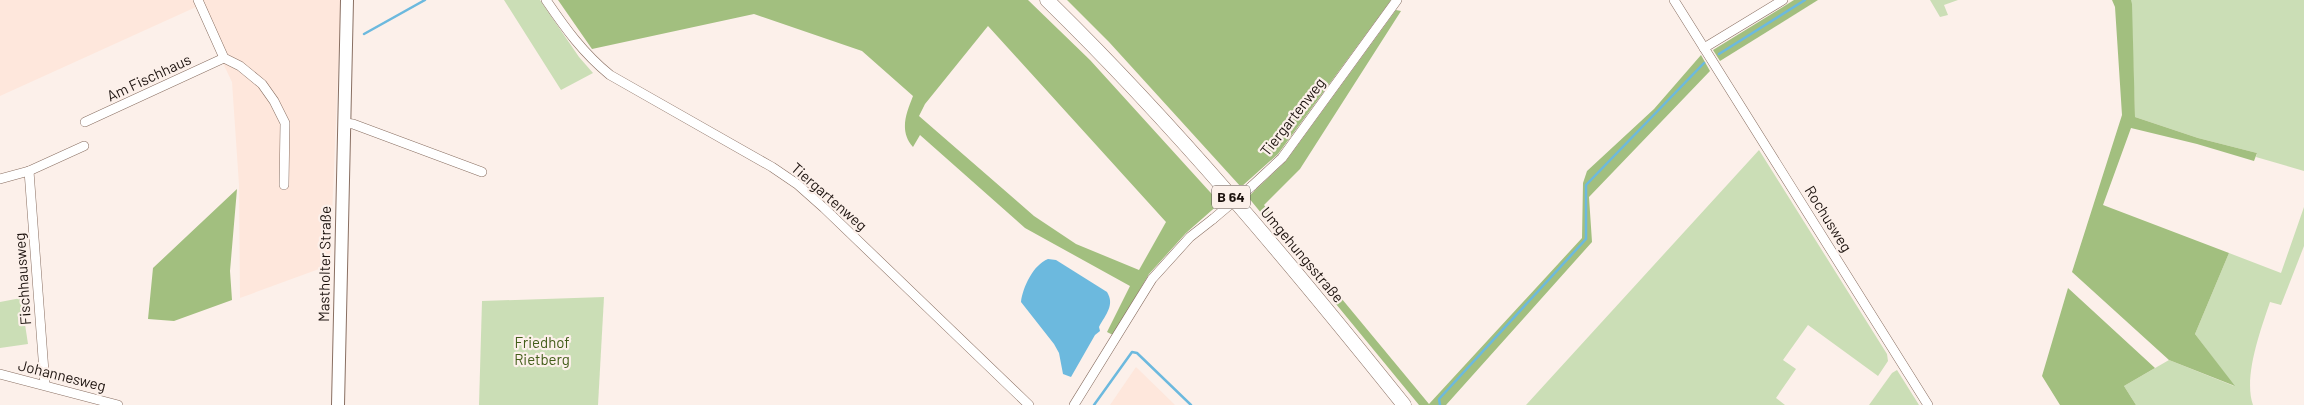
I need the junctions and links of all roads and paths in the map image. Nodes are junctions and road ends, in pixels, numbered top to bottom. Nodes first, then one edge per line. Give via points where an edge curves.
1 (198, 0) edge
2 (347, 0) edge
3 (546, 0) edge
4 (1047, 0) edge
5 (1397, 0) edge
6 (1674, 0) edge
7 (1783, 0) edge
8 (1704, 48) junction
9 (224, 58) junction
10 (85, 122) dead end
11 (345, 123) junction
12 (84, 146) dead end
13 (29, 171) junction
14 (482, 172) dead end
15 (0, 179) edge
16 (284, 185) dead end
17 (0, 374) edge
18 (45, 385) junction
19 (118, 405) edge
20 (338, 405) edge
21 (1029, 405) edge
22 (1074, 405) edge
23 (1404, 405) edge
24 (1928, 405) edge

1 - 9 street
2 - 11 street, Mastholter Straße
3 - 21 street, Tiergartenweg via 574,40 610,75 797,184
4 - 23 main road, Umgehungsstraße / B 64 via 1099,51 1216,180 1320,300
5 - 22 street, Tiergartenweg, bridge via 1282,158 1190,237 1152,278
6 - 8 street, Rochusweg
7 - 8 street
8 - 24 street, Rochusweg
9 - 10 street, Am Fischhaus
9 - 16 street via 262,84 285,124
11 - 14 street
11 - 20 street, Mastholter Straße
12 - 13 street
13 - 15 street
13 - 18 street, Fischhausweg
17 - 18 street, Johannesweg
18 - 19 street, Johannesweg

